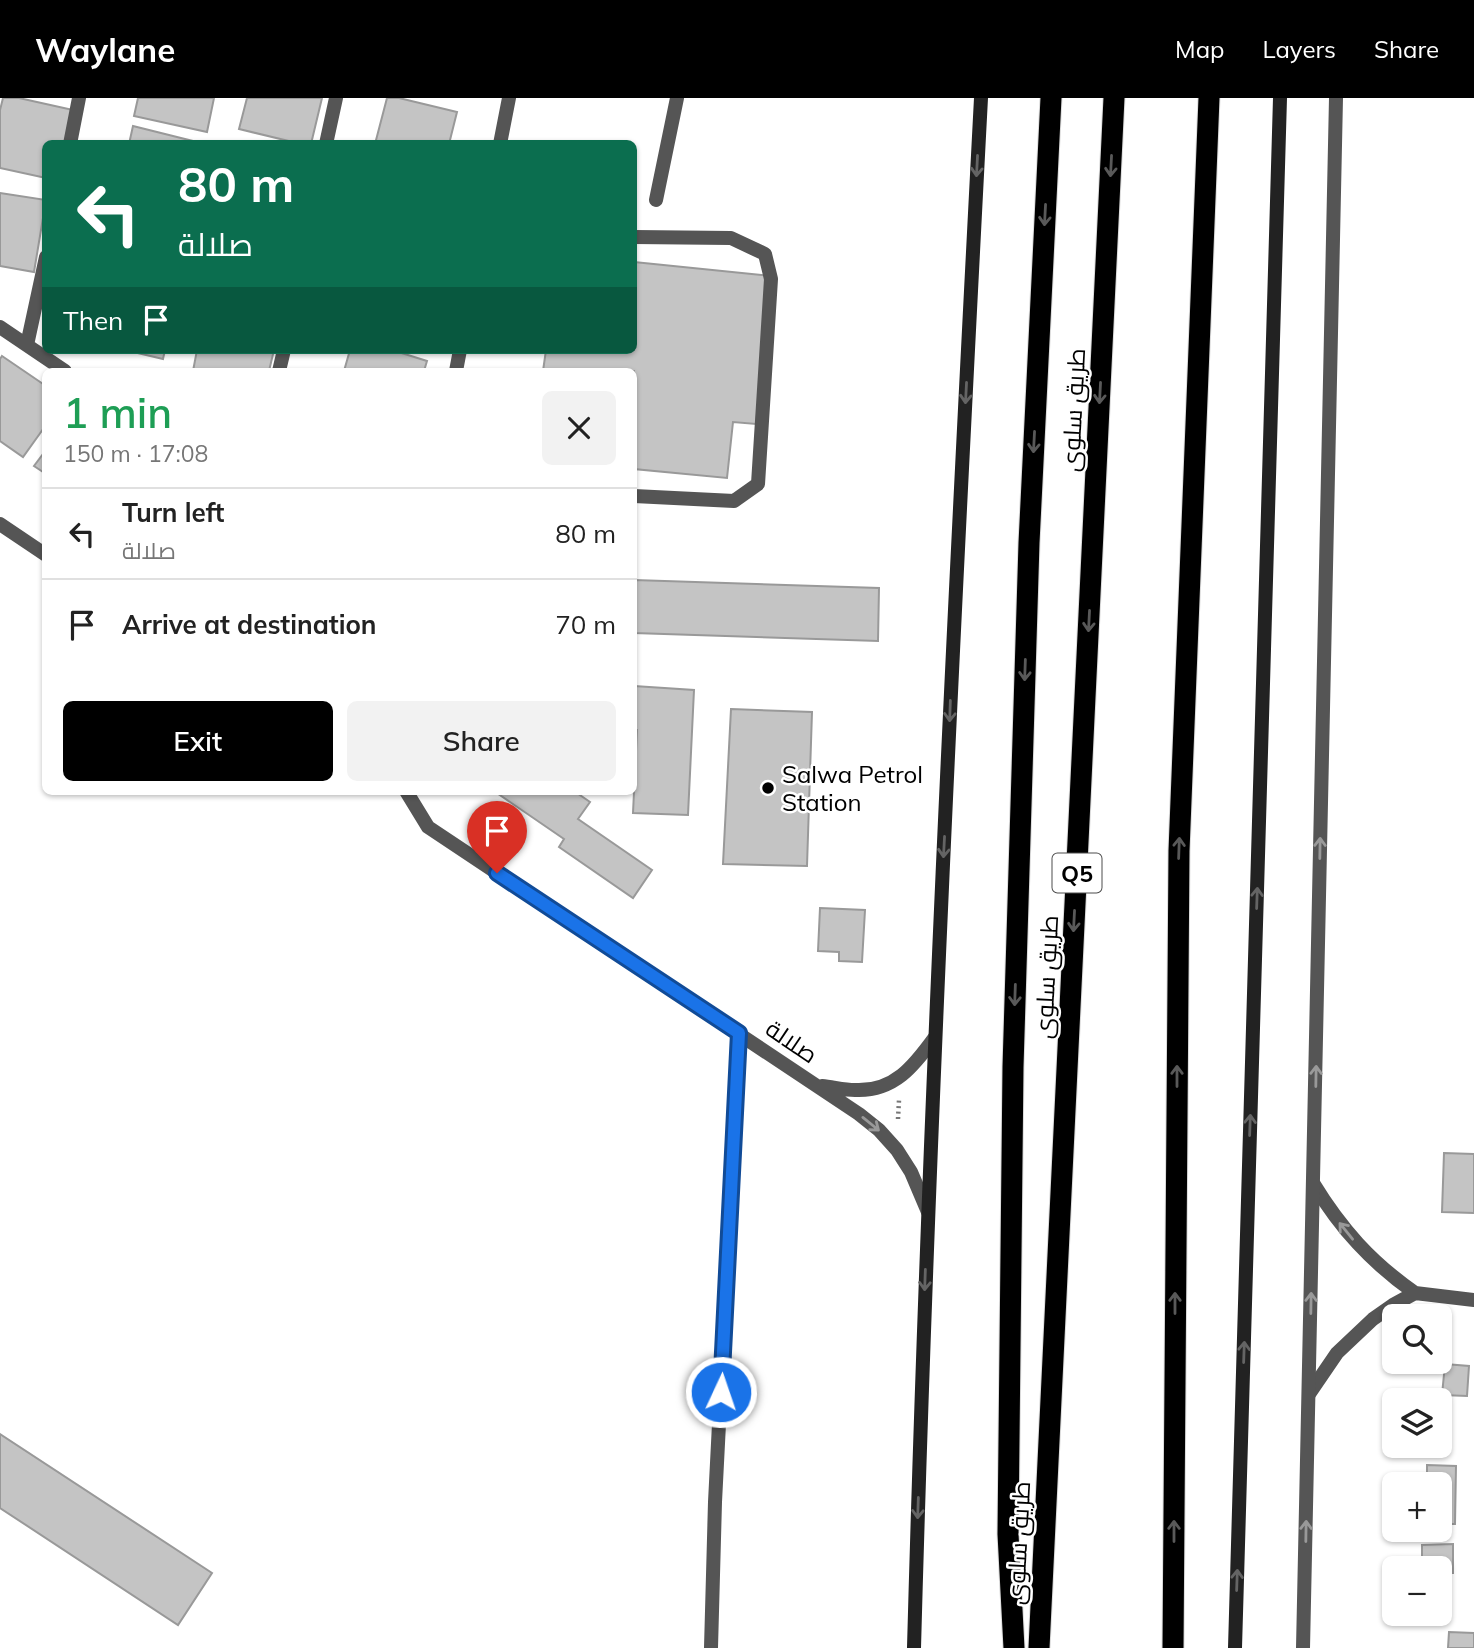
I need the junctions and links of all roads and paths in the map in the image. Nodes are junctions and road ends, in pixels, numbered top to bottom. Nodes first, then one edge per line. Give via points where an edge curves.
1 (79, 98) edge
2 (336, 98) edge
3 (509, 98) edge
4 (677, 98) edge
5 (981, 98) edge
6 (1051, 98) edge
7 (1114, 98) edge
8 (1209, 98) edge
9 (1280, 98) edge
10 (1336, 98) edge
11 (71, 140) edge
12 (327, 140) edge
13 (501, 140) edge
14 (656, 200) dead end
15 (637, 237) edge
16 (42, 276) edge
17 (0, 327) edge
18 (27, 345) junction
19 (61, 368) edge
20 (637, 496) edge
21 (0, 524) edge
22 (42, 552) edge
23 (408, 795) edge
24 (739, 1033) junction
25 (935, 1037) junction
26 (900, 1078) junction
27 (815, 1084) junction
28 (897, 1150) junction
29 (1313, 1183) junction
30 (928, 1212) junction
31 (1415, 1293) junction
32 (1474, 1300) edge
33 (1308, 1394) junction
34 (711, 1648) edge
35 (914, 1648) edge
36 (1014, 1648) edge
37 (1040, 1648) edge
38 (1173, 1648) edge
39 (1235, 1648) edge
40 (1303, 1648) edge

1 - 11 street
2 - 12 street
3 - 13 street
4 - 14 street
5 -> 25 main road
6 -> 36 highway via 1029,543 1013,1067 1008,1534
7 -> 37 highway, طريق سلوى / Q5
38 -> 8 highway via 1179,852
39 -> 9 main road
29 -> 10 street
15 - 20 street via 731,238 765,254 771,279 758,484 734,501
16 - 18 street
17 - 18 street
18 - 19 street
21 - 22 street
23 - 24 street, صلالة via 428,827
24 - 27 street, صلالة
24 - 34 street
25 - 26 street, صلالة
25 - 30 main road
26 - 27 street, صلالة via 875,1089
26 - 28 path
27 -> 28 street, صلالة via 879,1130
28 - 30 street, صلالة
31 -> 29 street via 1357,1245
33 -> 29 street
30 -> 35 main road
31 - 32 street
31 - 33 street via 1354,1335
40 -> 33 street

